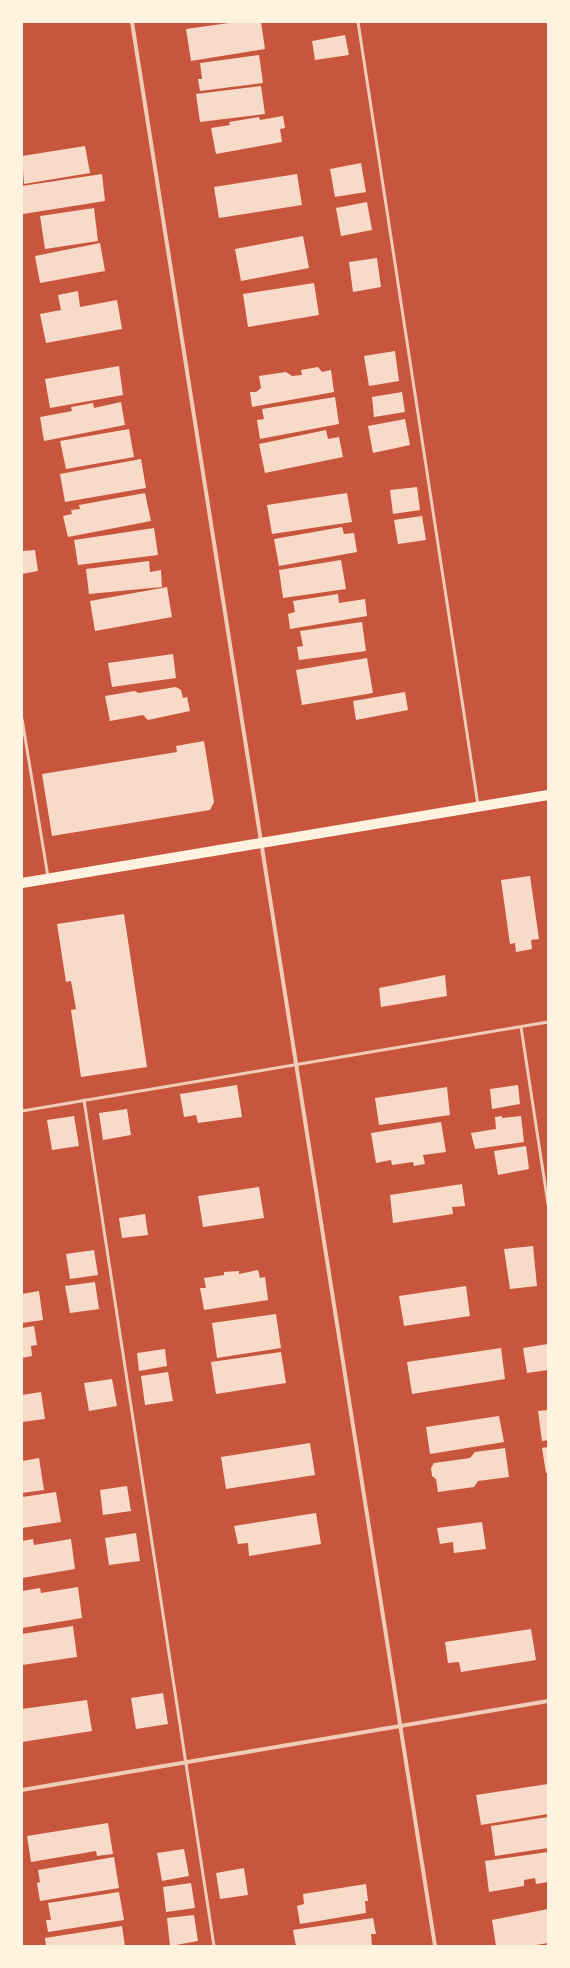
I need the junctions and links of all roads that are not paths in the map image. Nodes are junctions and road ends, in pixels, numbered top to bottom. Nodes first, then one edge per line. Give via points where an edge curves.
1 (132, 22) edge
2 (358, 22) edge
3 (22, 719) edge
4 (548, 795) edge
5 (478, 807) junction
6 (261, 843) junction
7 (48, 879) junction
8 (22, 883) edge
9 (548, 1022) edge
10 (521, 1026) junction
11 (296, 1064) junction
12 (84, 1100) junction
13 (22, 1110) edge
14 (548, 1204) edge
15 (548, 1701) edge
16 (400, 1726) junction
17 (185, 1762) junction
18 (22, 1790) edge
19 (214, 1946) edge
20 (435, 1946) edge

1 - 6 street
2 - 5 lane
3 - 7 lane
4 - 5 main road
5 - 6 main road
6 - 7 main road
6 - 11 street
7 - 8 main road
9 - 10 lane
10 - 11 lane
10 - 14 lane
11 - 12 lane
11 - 16 street
12 - 13 lane
12 - 17 lane
15 - 16 street
16 - 17 street
16 - 20 street
17 - 18 street
17 - 19 lane

